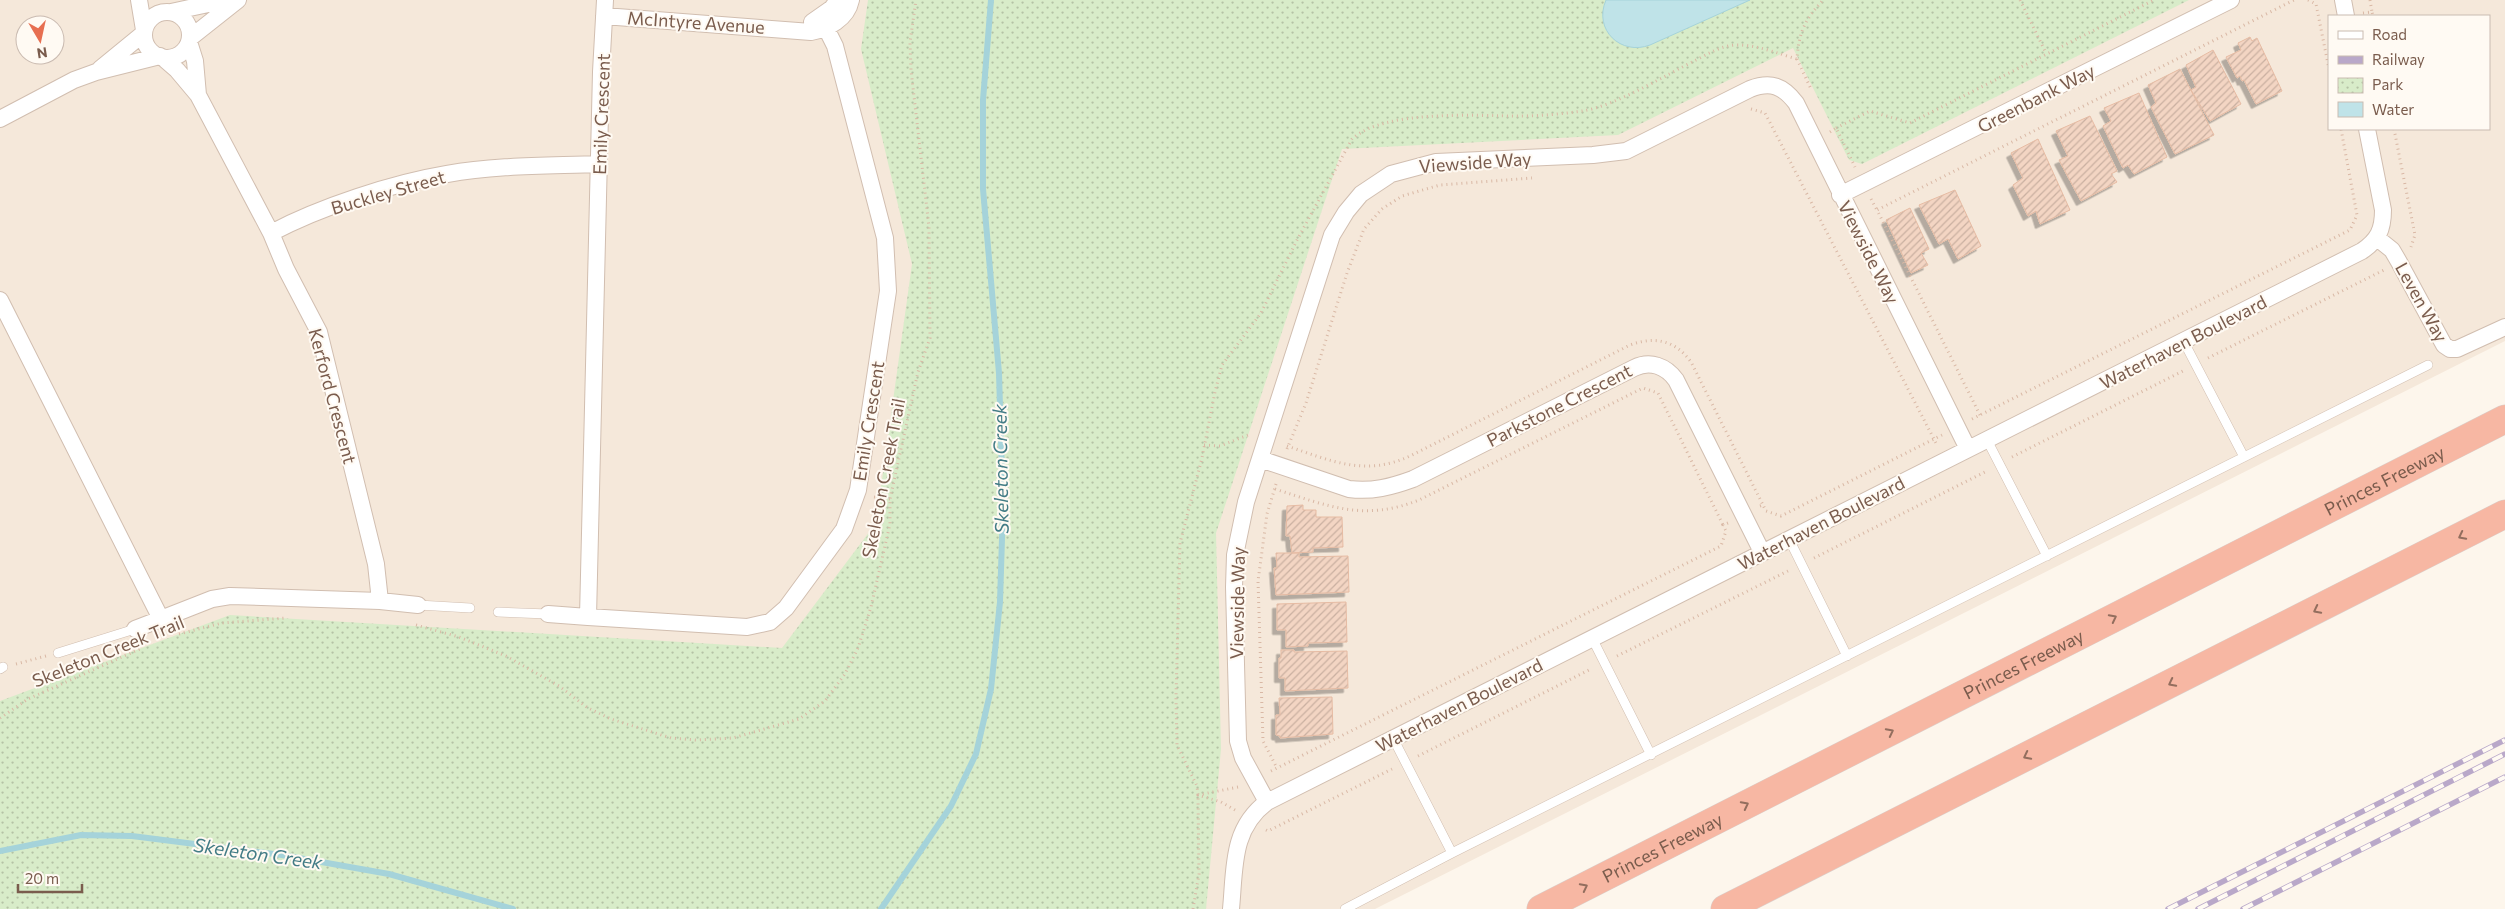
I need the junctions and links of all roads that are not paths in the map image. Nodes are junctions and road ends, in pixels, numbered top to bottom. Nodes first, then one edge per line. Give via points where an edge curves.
1 (140, 0) edge
2 (227, 0) edge
3 (238, 0) edge
4 (838, 0) edge
5 (851, 0) edge
6 (2231, 0) edge
7 (2343, 0) edge
8 (166, 8) edge
9 (604, 8) edge
10 (2346, 15) edge
11 (824, 23) junction
12 (144, 31) junction
13 (189, 40) junction
14 (161, 57) junction
15 (96, 72) junction
16 (198, 95) junction
17 (0, 118) edge
18 (2367, 130) edge
19 (599, 164) junction
20 (1840, 195) junction
21 (271, 233) junction
22 (2377, 238) junction
23 (0, 300) edge
24 (2505, 327) edge
25 (2184, 342) junction
26 (2428, 365) dead end
27 (2505, 419) edge
28 (1987, 440) junction
29 (1968, 449) junction
30 (2244, 457) junction
31 (1260, 459) junction
32 (2505, 514) edge
33 (1789, 539) junction
34 (1762, 552) junction
35 (2047, 556) junction
36 (380, 601) junction
37 (418, 605) joint
38 (470, 608) dead end
39 (498, 612) dead end
40 (548, 614) joint
41 (588, 617) junction
42 (161, 619) junction
43 (135, 629) joint
44 (1592, 638) junction
45 (58, 653) road end
46 (1847, 656) junction
47 (1393, 738) junction
48 (1651, 755) junction
49 (1268, 802) junction
50 (1452, 853) junction
51 (1231, 909) edge
52 (1345, 909) edge
53 (1541, 909) edge
54 (1725, 909) edge

1 - 12 street
2 - 8 street
3 - 13 street
4 - 11 street, McIntyre Avenue
5 - 11 street, McIntyre Avenue via 846,12
6 - 20 street, Greenbank Way
7 - 10 street
8 - 12 street via 153,16
8 - 13 street via 187,23
9 - 11 street, McIntyre Avenue via 788,29
9 - 19 street, Emily Crescent
11 - 41 street, Emily Crescent via 836,46 882,228 888,268 888,291 852,512 844,530 786,608 770,622 748,627
12 - 14 street via 147,47
12 - 15 street
13 - 14 street via 179,54
13 - 16 street, Kerford Crescent via 195,61
14 - 15 street
14 - 16 street, Kerford Crescent via 178,70
15 - 17 street
16 - 21 street, Kerford Crescent
18 - 22 street via 2383,210 2383,222
19 - 21 street, Buckley Street via 498,168 424,179 296,220
19 - 41 street, Emily Crescent
20 - 29 street, Viewside Way
20 - 31 street, Viewside Way via 1796,104 1788,93 1768,84 1737,95 1626,151 1436,162 1391,174 1362,194 1332,235
21 - 36 street, Kerford Crescent via 319,332 376,564
22 - 24 street, Leven Way via 2392,250 2400,262 2444,345 2457,350
22 - 25 street, Waterhaven Boulevard via 2354,256
23 - 42 street
25 - 28 street, Waterhaven Boulevard
25 - 30 lane
26 - 30 lane
53 -> 27 highway, Princes Freeway
28 - 29 street, Waterhaven Boulevard
28 - 35 lane
29 - 33 street, Waterhaven Boulevard
30 - 35 lane
31 - 34 street, Parkstone Crescent via 1349,489 1386,488 1413,479 1634,368 1651,364 1666,370 1676,380
31 - 49 street, Viewside Way via 1241,521 1234,586 1237,731 1243,758
32 -> 54 highway
33 - 34 street, Waterhaven Boulevard
33 - 46 lane
34 - 44 street, Waterhaven Boulevard
35 - 46 lane
36 - 37 street
36 - 42 street via 230,596 212,599
37 - 38 lane
39 - 40 lane, Emily Crescent
40 - 41 street, Emily Crescent
42 - 43 street
43 - 45 lane
44 - 47 street, Waterhaven Boulevard
44 - 48 lane
46 - 48 lane
47 - 49 street, Waterhaven Boulevard
47 - 50 lane
48 - 50 lane
49 - 51 street, Waterhaven Boulevard via 1242,830 1236,853
50 - 52 lane

